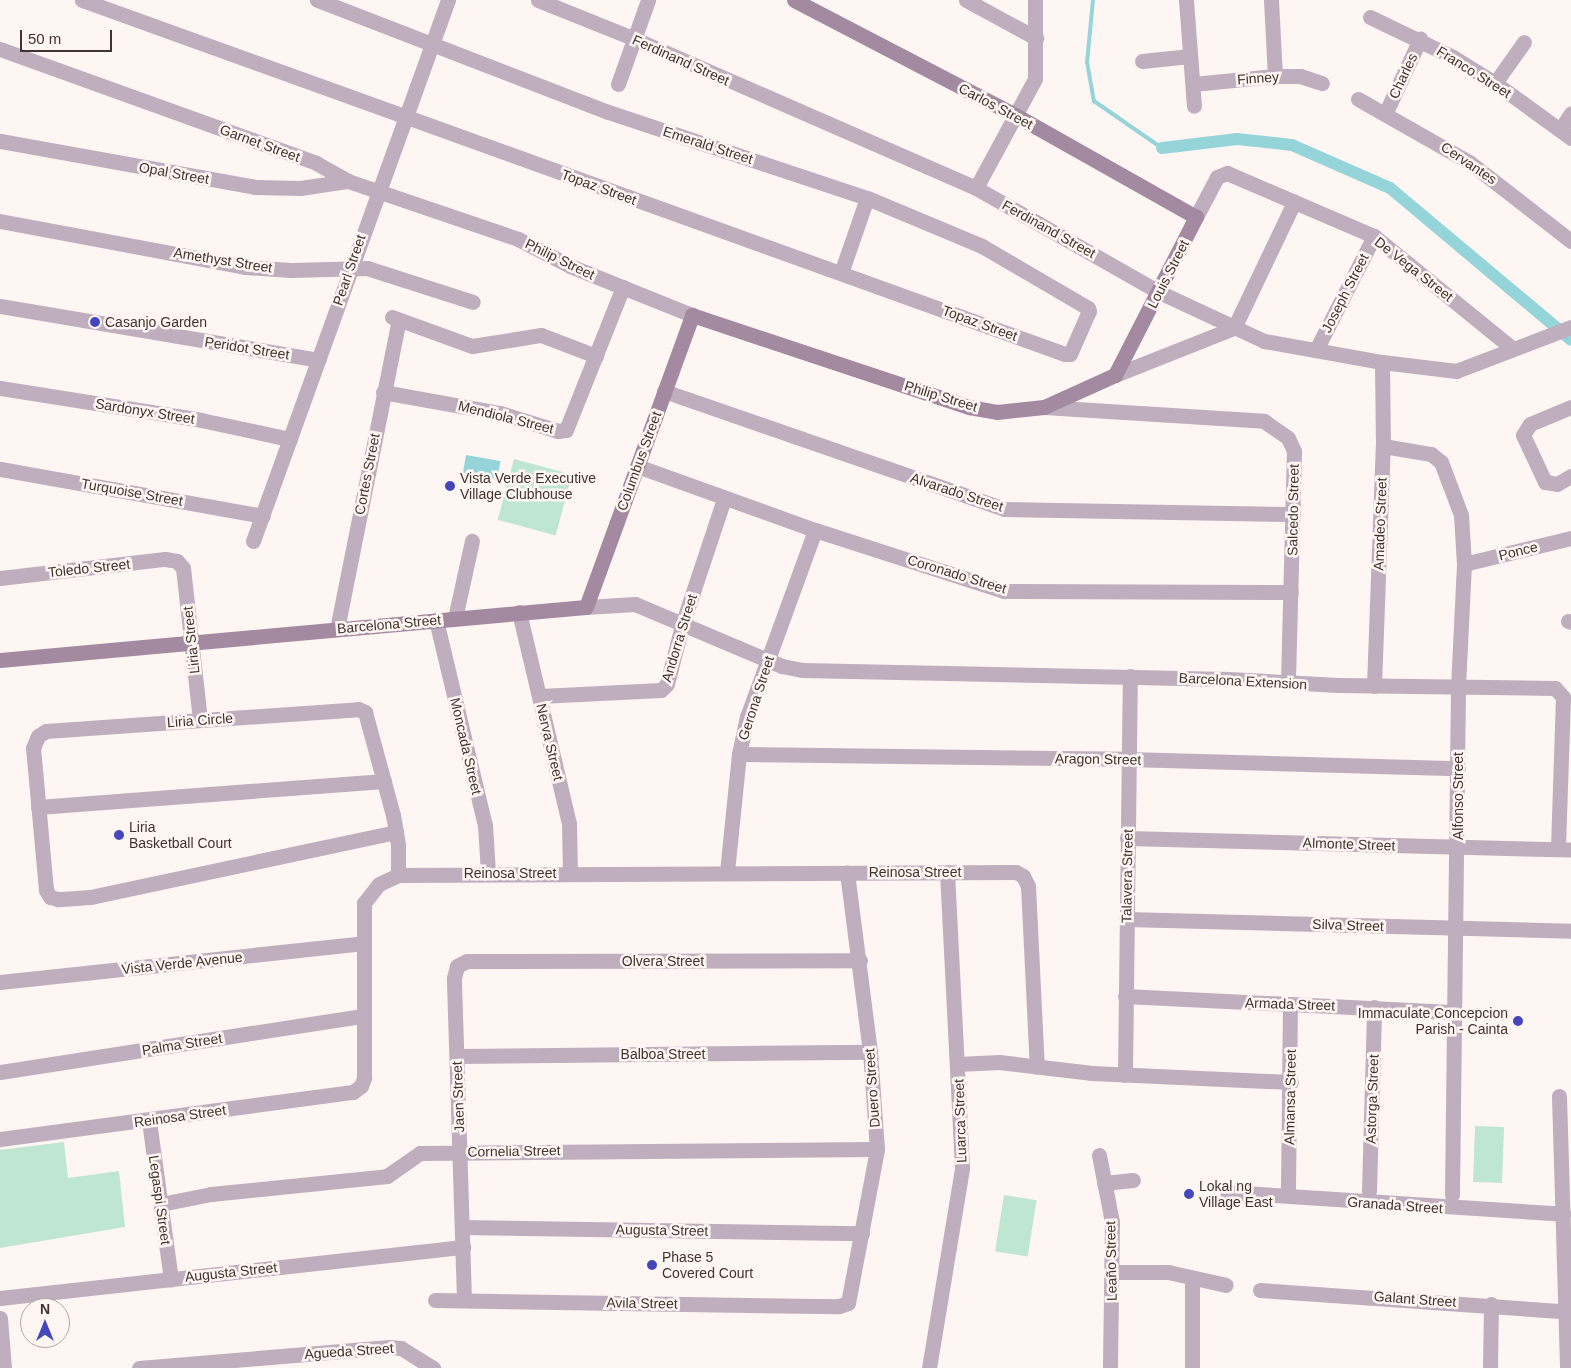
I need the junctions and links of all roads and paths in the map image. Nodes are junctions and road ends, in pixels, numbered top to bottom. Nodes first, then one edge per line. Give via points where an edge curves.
1 (82, 0) edge
2 (317, 0) edge
3 (448, 0) edge
4 (538, 0) edge
5 (648, 0) edge
6 (794, 0) edge
7 (966, 0) edge
8 (1035, 0) edge
9 (1186, 0) edge
10 (1271, 0) edge
11 (1370, 17) dead end
12 (1036, 38) junction
13 (635, 39) junction
14 (1420, 39) junction
15 (432, 42) junction
16 (1524, 42) dead end
17 (0, 49) edge
18 (1190, 56) junction
19 (1142, 61) dead end
20 (1275, 76) junction
21 (1322, 83) dead end
22 (1495, 83) junction
23 (618, 84) dead end
24 (1193, 84) junction
25 (1358, 99) dead end
26 (1194, 106) dead end
27 (1386, 112) junction
28 (1571, 113) edge
29 (1015, 115) junction
30 (403, 117) junction
31 (1566, 134) edge
32 (0, 141) edge
33 (1222, 174) joint
34 (348, 181) junction
35 (976, 188) junction
36 (378, 189) junction
37 (866, 198) junction
38 (1294, 202) junction
39 (1196, 217) junction
40 (0, 221) edge
41 (1374, 236) junction
42 (518, 239) joint
43 (1571, 241) edge
44 (350, 268) junction
45 (842, 273) junction
46 (623, 287) junction
47 (1159, 292) junction
48 (473, 302) dead end
49 (0, 306) edge
50 (1089, 309) joint
51 (692, 315) junction
52 (1571, 327) edge
53 (1234, 328) junction
54 (1513, 349) junction
55 (1316, 350) junction
56 (596, 356) junction
57 (318, 360) junction
58 (1382, 362) junction
59 (1115, 375) junction
60 (0, 388) edge
61 (664, 391) junction
62 (383, 392) junction
63 (1044, 407) junction
64 (1571, 407) edge
65 (290, 439) junction
66 (1383, 446) junction
67 (637, 466) junction
68 (0, 469) edge
69 (1571, 476) edge
70 (724, 499) junction
71 (1293, 514) junction
72 (264, 516) junction
73 (815, 530) junction
74 (1571, 538) edge
75 (472, 540) dead end
76 (253, 541) dead end
77 (178, 561) joint
78 (1464, 564) junction
79 (0, 578) edge
80 (1291, 592) junction
81 (586, 607) junction
82 (519, 612) junction
83 (455, 618) junction
84 (436, 620) junction
85 (682, 624) junction
86 (337, 629) junction
87 (192, 640) junction
88 (0, 660) edge
89 (768, 660) junction
90 (1130, 676) junction
91 (1288, 682) junction
92 (1374, 686) junction
93 (1458, 688) junction
94 (540, 696) junction
95 (200, 720) junction
96 (739, 754) junction
97 (1128, 759) junction
98 (1566, 765) edge
99 (1458, 768) junction
100 (384, 780) junction
101 (38, 807) junction
102 (396, 832) junction
103 (1127, 838) junction
104 (1457, 847) junction
105 (1565, 850) edge
106 (727, 872) junction
107 (847, 872) junction
108 (948, 872) junction
109 (488, 873) junction
110 (570, 873) junction
111 (398, 875) junction
112 (1126, 919) junction
113 (1456, 928) junction
114 (1571, 931) edge
115 (364, 943) junction
116 (860, 960) junction
117 (467, 961) joint
118 (0, 982) edge
119 (1125, 996) junction
120 (1290, 1004) junction
121 (1374, 1007) junction
122 (1456, 1012) junction
123 (364, 1016) junction
124 (870, 1052) junction
125 (457, 1056) junction
126 (958, 1064) junction
127 (1037, 1068) junction
128 (0, 1072) edge
129 (1125, 1075) junction
130 (1291, 1082) junction
131 (1559, 1096) dead end
132 (149, 1121) junction
133 (0, 1139) edge
134 (876, 1148) junction
135 (461, 1152) junction
136 (1099, 1155) dead end
137 (1133, 1180) dead end
138 (1104, 1183) junction
139 (1288, 1190) dead end
140 (1369, 1191) dead end
141 (1228, 1192) dead end
142 (1452, 1196) dead end
143 (161, 1204) junction
144 (1563, 1214) junction
145 (462, 1226) junction
146 (862, 1233) junction
147 (463, 1247) junction
148 (1112, 1272) junction
149 (1192, 1278) junction
150 (171, 1279) junction
151 (1226, 1285) dead end
152 (1260, 1290) dead end
153 (0, 1298) edge
154 (435, 1300) dead end
155 (464, 1300) junction
156 (848, 1303) joint
157 (1491, 1304) junction
158 (1568, 1311) edge
159 (0, 1318) edge
160 (4, 1368) edge
161 (139, 1368) edge
162 (433, 1368) edge
163 (929, 1368) edge
164 (1110, 1368) edge
165 (1192, 1368) edge
166 (1490, 1368) edge
167 (1567, 1368) edge

1 - 30 street, Topaz Street
2 - 15 street, Emerald Street
3 - 15 street, Pearl Street
4 - 13 street, Ferdinand Street
5 - 13 street
6 - 29 street, Carlos Street
7 - 12 street
8 - 12 street
9 - 18 street
10 - 20 street
11 - 14 street, Franco Street
12 - 29 street via 1036,79
13 - 23 street
13 - 35 street, Ferdinand Street
14 - 22 street, Franco Street
14 - 27 street, Charles
15 - 30 street, Pearl Street
15 - 37 street, Emerald Street via 608,112
16 - 22 street
17 - 34 street, Garnet Street via 316,163
18 - 19 street
18 - 24 street
20 - 21 street, Finney via 1300,76
20 - 24 street, Finney
22 - 31 street, Franco Street
24 - 26 street
25 - 27 street, Cervantes
27 - 43 street, Cervantes via 1469,162
28 - 31 street
29 - 35 street
29 - 39 street, Carlos Street
30 - 36 street, Pearl Street
30 - 45 street, Topaz Street
32 - 34 street, Opal Street via 255,187 300,188
33 - 38 street, De Vega Street via 1227,173
33 - 39 street, Louis Street
34 - 36 street, Garnet Street
35 - 47 street, Ferdinand Street
36 - 42 street, Garnet Street
36 - 44 street, Pearl Street
37 - 45 street
37 - 50 street, Emerald Street via 982,246
38 - 41 street, De Vega Street
38 - 53 street
39 - 47 street, Louis Street
40 - 44 street, Amethyst Street via 245,267 291,270
41 - 54 street, De Vega Street
41 - 55 street, Joseph Street
42 - 46 street, Philip Street via 570,266
44 - 48 street, Amethyst Street via 367,268
44 - 57 street, Pearl Street
45 - 50 street, Topaz Street via 1065,354 1070,354
46 - 51 street, Philip Street
46 - 56 street, Mendiola Street
47 - 53 street, Ferdinand Street
47 - 59 street, Louis Street
49 - 57 street, Peridot Street
51 - 61 street, Columbus Street
51 - 63 street, Philip Street via 969,407 997,412
52 - 54 street, Ferdinand Street
53 - 55 street, Ferdinand Street via 1264,341
53 - 59 street, Philip Street
54 - 58 street, Ferdinand Street via 1456,371
55 - 58 street, Ferdinand Street
56 - 62 street, Mendiola Street via 572,423 566,430 558,432 500,413
56 - 62 street, Cortes Street via 541,334 472,346 395,318
57 - 65 street, Pearl Street
58 - 66 street, Amadeo Street
59 - 63 street, Philip Street
60 - 65 street, Sardonyx Street via 201,420
61 - 67 street, Columbus Street
61 - 71 street, Alvarado Street via 1004,509
62 - 86 street, Cortes Street
63 - 71 street, Salcedo Street via 1264,421 1288,438 1294,451
64 - 69 street via 1530,424 1523,435 1545,482 1557,484
65 - 72 street, Pearl Street
66 - 78 street, Alfonso Street via 1431,454 1441,462 1461,515
66 - 92 street, Amadeo Street
67 - 70 street, Coronado Street
67 - 81 street, Columbus Street
68 - 72 street, Turquoise Street
70 - 73 street, Coronado Street
70 - 85 street, Andorra Street
71 - 80 street, Salcedo Street
72 - 76 street, Pearl Street
73 - 80 street, Coronado Street via 1004,591
73 - 89 street, Gerona Street
74 - 78 street, Ponce
75 - 83 street
77 - 79 street, Toledo Street
77 - 87 street, Liria Street via 183,568
78 - 93 street, Alfonso Street
80 - 91 street, Salcedo Street
81 - 82 street, Barcelona Street
81 - 85 street, Barcelona Street via 635,604
82 - 83 street, Barcelona Street
82 - 94 street, Nerva Street
83 - 84 street, Barcelona Street
84 - 86 street, Barcelona Street
84 - 109 street, Moncada Street via 485,825
85 - 89 street, Barcelona Street
85 - 94 street, Andorra Street via 668,684 662,690
86 - 87 street, Barcelona Street
87 - 88 street, Barcelona Street
87 - 95 street, Liria Street
89 - 90 street, Barcelona Extension via 802,670
89 - 96 street, Gerona Street via 747,716
90 - 91 street, Barcelona Extension
90 - 97 street, Talavera Street
91 - 92 street, Barcelona Extension
92 - 93 street, Barcelona Extension
93 - 98 street, Barcelona Extension via 1555,688 1561,692
93 - 99 street, Alfonso Street
94 - 110 street, Nerva Street via 569,823
95 - 100 street, Liria Circle via 358,709 365,712
95 - 101 street, Liria Circle via 46,731 38,736 33,748
96 - 97 street, Aragon Street
96 - 106 street, Gerona Street
97 - 99 street, Aragon Street
97 - 103 street, Talavera Street
98 - 105 street, Barcelona Extension
99 - 104 street, Alfonso Street
100 - 101 street
100 - 102 street, Liria Circle
101 - 102 street, Liria Circle via 46,890 50,897 58,899 90,897
102 - 111 street, Liria Circle
103 - 104 street, Almonte Street
103 - 112 street, Talavera Street
104 - 105 street, Almonte Street
104 - 113 street, Alfonso Street
106 - 107 street, Reinosa Street
106 - 110 street, Reinosa Street
107 - 108 street, Reinosa Street
107 - 116 street, Duero Street
108 - 126 street, Luarca Street
108 - 127 street, Reinosa Street via 1016,872 1024,876 1028,886
109 - 110 street, Reinosa Street
109 - 111 street, Reinosa Street
111 - 115 street, Reinosa Street via 379,884 364,903
112 - 113 street, Silva Street
112 - 119 street, Talavera Street
113 - 114 street, Silva Street
113 - 122 street, Alfonso Street
115 - 118 street, Vista Verde Avenue
115 - 123 street, Reinosa Street
116 - 117 street, Olvera Street
116 - 124 street, Duero Street
117 - 125 street, Jaen Street via 458,966 454,978
119 - 120 street, Armada Street
119 - 129 street, Talavera Street
120 - 121 street, Armada Street
120 - 130 street, Almansa Street
121 - 122 street, Armada Street
121 - 140 street, Astorga Street
122 - 142 street, Alfonso Street
123 - 128 street, Palma Street
123 - 132 street, Reinosa Street via 364,1078 361,1086 353,1092
124 - 125 street, Balboa Street
124 - 134 street, Duero Street
125 - 135 street, Jaen Street
126 - 127 street via 999,1062
126 - 163 street, Luarca Street via 962,1168
127 - 129 street
129 - 130 street
130 - 139 street, Almansa Street
131 - 144 street
132 - 133 street, Reinosa Street
132 - 143 street, Legaspi Street
134 - 135 street, Cornelia Street
134 - 146 street, Duero Street
135 - 143 street, Cornelia Street via 420,1153 387,1176 211,1194
135 - 145 street, Jaen Street
136 - 138 street, Leaño Street
137 - 138 street
138 - 148 street, Leaño Street via 1112,1222
141 - 144 street, Granada Street
143 - 150 street, Legaspi Street
144 - 158 street
145 - 146 street, Augusta Street
145 - 147 street, Jaen Street
146 - 156 street, Duero Street
147 - 150 street, Augusta Street
147 - 155 street, Jaen Street
148 - 149 street via 1168,1272
148 - 164 street, Leaño Street
149 - 151 street
149 - 165 street
150 - 153 street, Augusta Street
152 - 157 street, Galant Street
154 - 155 street, Avila Street
155 - 156 street, Avila Street via 839,1306
157 - 158 street, Galant Street
157 - 166 street
158 - 167 street
159 - 160 street
161 - 162 street, Agueda Street via 389,1346 401,1348

